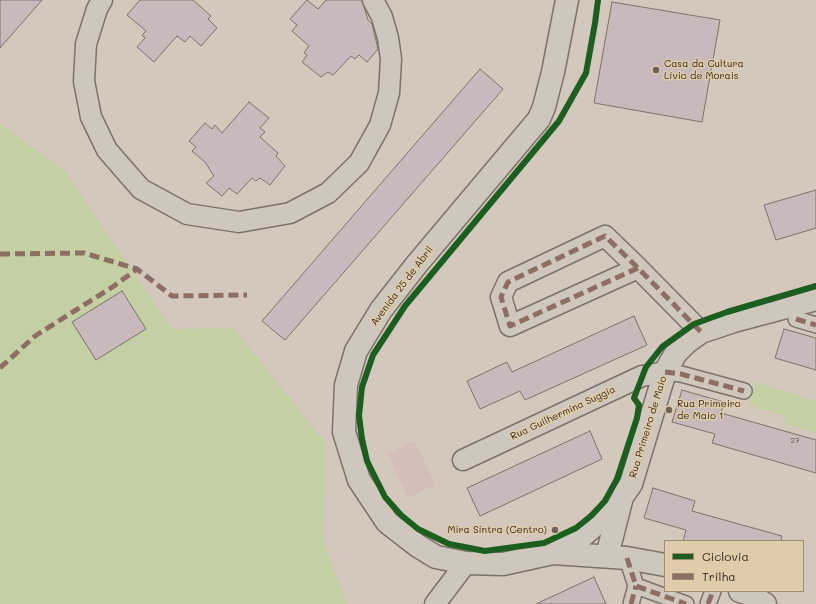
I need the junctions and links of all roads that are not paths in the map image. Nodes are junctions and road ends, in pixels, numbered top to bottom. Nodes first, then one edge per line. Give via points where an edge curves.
1 (102, 0) edge
2 (373, 0) edge
3 (567, 0) edge
4 (638, 268) junction
5 (816, 299) edge
6 (796, 319) dead end
7 (816, 324) edge
8 (701, 332) junction
9 (665, 372) junction
10 (744, 391) dead end
11 (463, 460) dead end
12 (622, 497) junction
13 (553, 553) junction
14 (617, 557) junction
15 (466, 563) junction
16 (664, 565) edge
17 (636, 586) junction
18 (713, 592) edge
19 (743, 592) edge
20 (435, 604) edge
21 (631, 604) edge
22 (686, 604) edge
23 (708, 604) edge
24 (765, 604) edge

1 - 2 street via 86,44 84,81 92,117 107,150 142,189 187,214 239,222 290,213 328,193 359,163 380,125 389,93 391,59 388,38 382,17
3 - 15 street, Avenida 25 de Abril via 553,72 539,119 381,310 356,351 346,385 344,432 359,480 387,522 436,557
4 - 4 street via 605,236 508,282 501,297 510,326
4 - 8 street
5 - 8 street, Rua Primeiro de Maio
6 - 7 street
8 - 9 street, Rua Primeiro de Maio via 676,353
9 - 10 street
9 - 11 street, Rua Guilhermina Suggia via 642,376
9 - 12 street, Rua Primeiro de Maio via 630,484
12 - 13 street via 580,538
12 - 14 street, Rua Primeiro de Maio
13 - 14 street, Avenida 25 de Abril
13 - 15 street, Avenida 25 de Abril via 503,564
14 - 16 street, Avenida 25 de Abril
14 - 17 street
15 - 20 street
17 - 21 street
17 - 22 street
18 - 23 street
19 - 24 street

